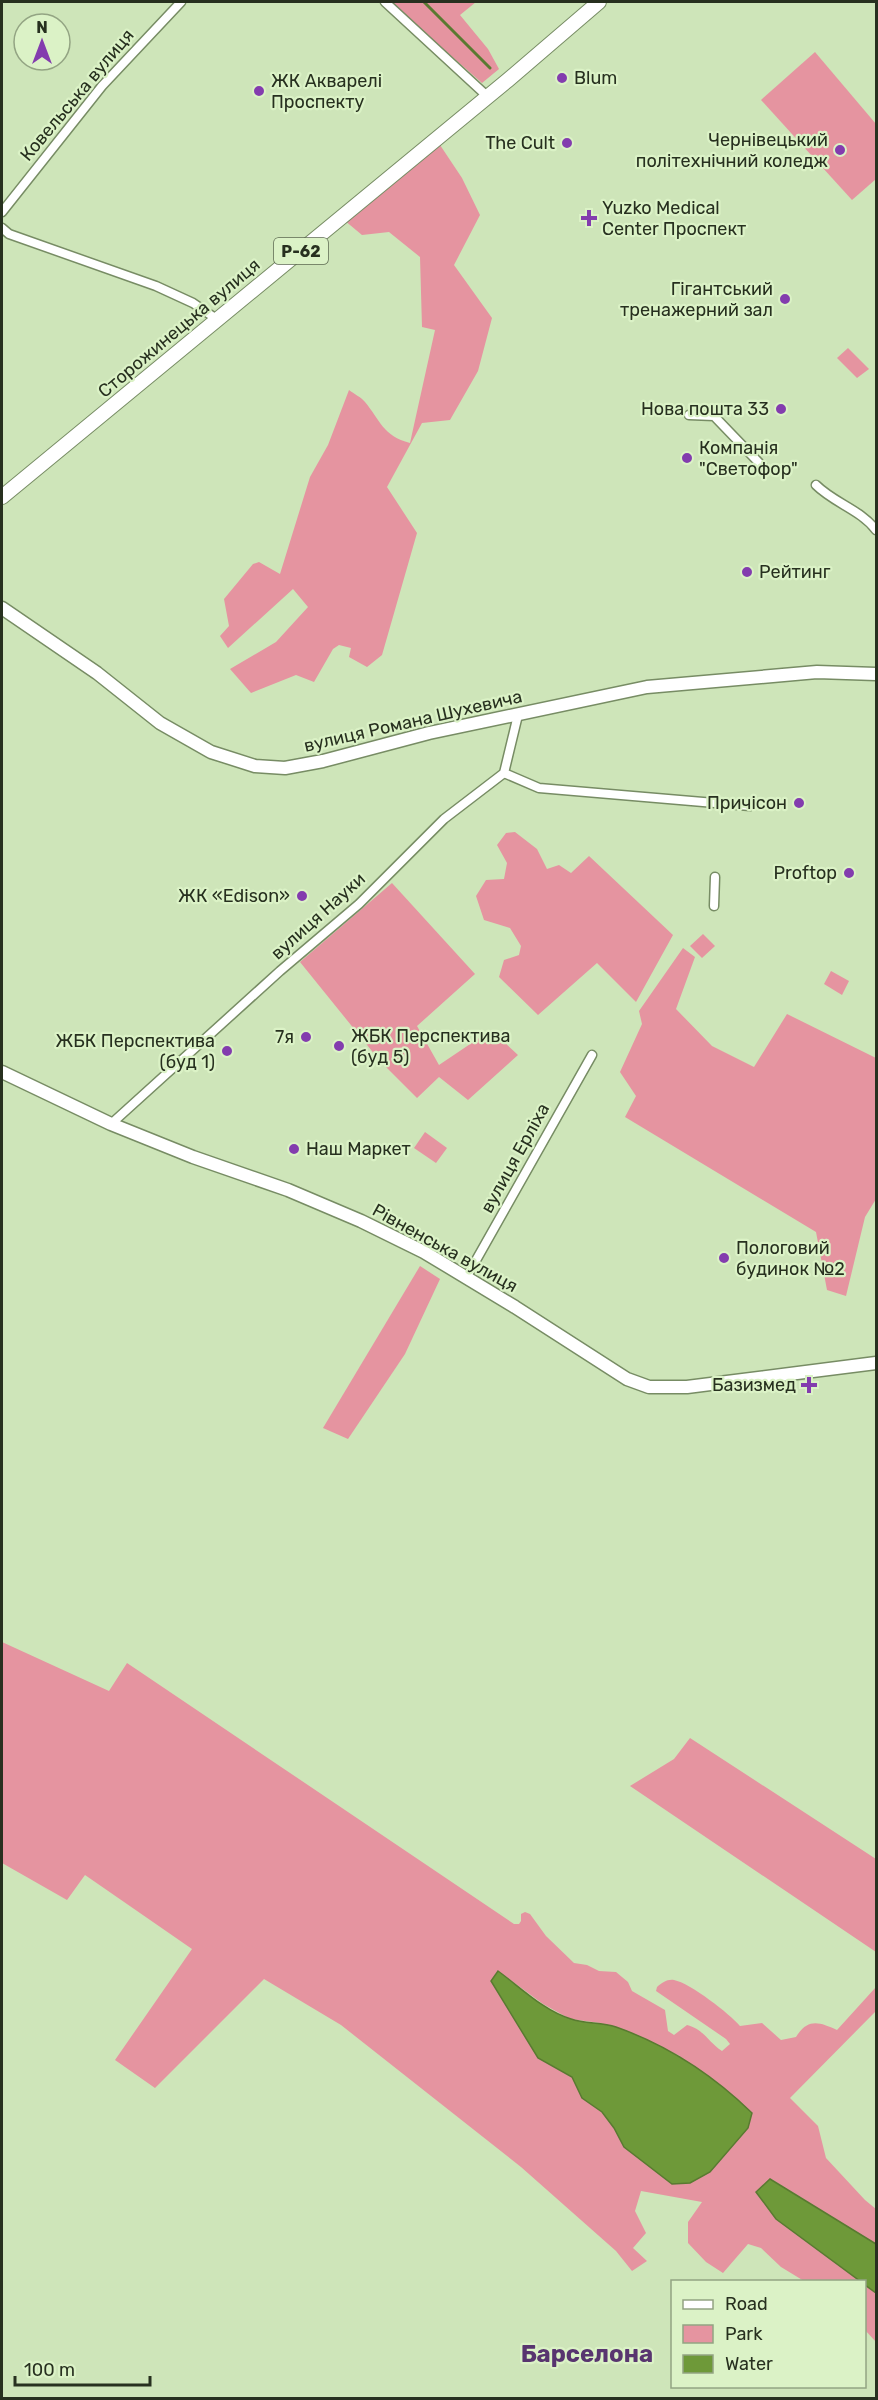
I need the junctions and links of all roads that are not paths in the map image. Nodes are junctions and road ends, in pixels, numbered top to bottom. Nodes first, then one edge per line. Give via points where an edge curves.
1 (181, 2) edge
2 (385, 2) edge
3 (599, 2) edge
4 (487, 96) junction
5 (2, 212) edge
6 (2, 228) edge
7 (218, 320) junction
8 (689, 416) dead end
9 (766, 470) dead end
10 (816, 485) dead end
11 (2, 497) edge
12 (876, 530) edge
13 (2, 609) edge
14 (876, 674) edge
15 (518, 716) junction
16 (504, 773) junction
17 (750, 806) dead end
18 (715, 877) dead end
19 (714, 906) dead end
20 (592, 1055) dead end
21 (2, 1072) edge
22 (111, 1124) junction
23 (466, 1278) junction
24 (876, 1363) edge

1 - 5 street, Ковельська вулиця via 102,86
2 - 4 street
3 - 4 main road, Сторожинецька вулиця / Р-62
4 - 7 main road, Сторожинецька вулиця / Р-62
6 - 7 street via 9,234 156,286
7 - 11 main road, Сторожинецька вулиця / Р-62
8 - 9 street via 714,416
10 - 12 street
13 - 15 street, вулиця Романа Шухевича via 160,723 211,752 255,766 285,768 323,761 429,733
14 - 15 street, вулиця Романа Шухевича via 817,672 647,687
15 - 16 street
16 - 17 street via 539,788
16 - 22 street, вулиця Науки via 444,819 359,904
18 - 19 street
20 - 23 street, вулиця Ерліха
21 - 22 street, Рівненська вулиця
22 - 23 street, Рівненська вулиця via 351,1217 424,1252
23 - 24 street, Рівненська вулиця via 627,1378 649,1387 687,1387

